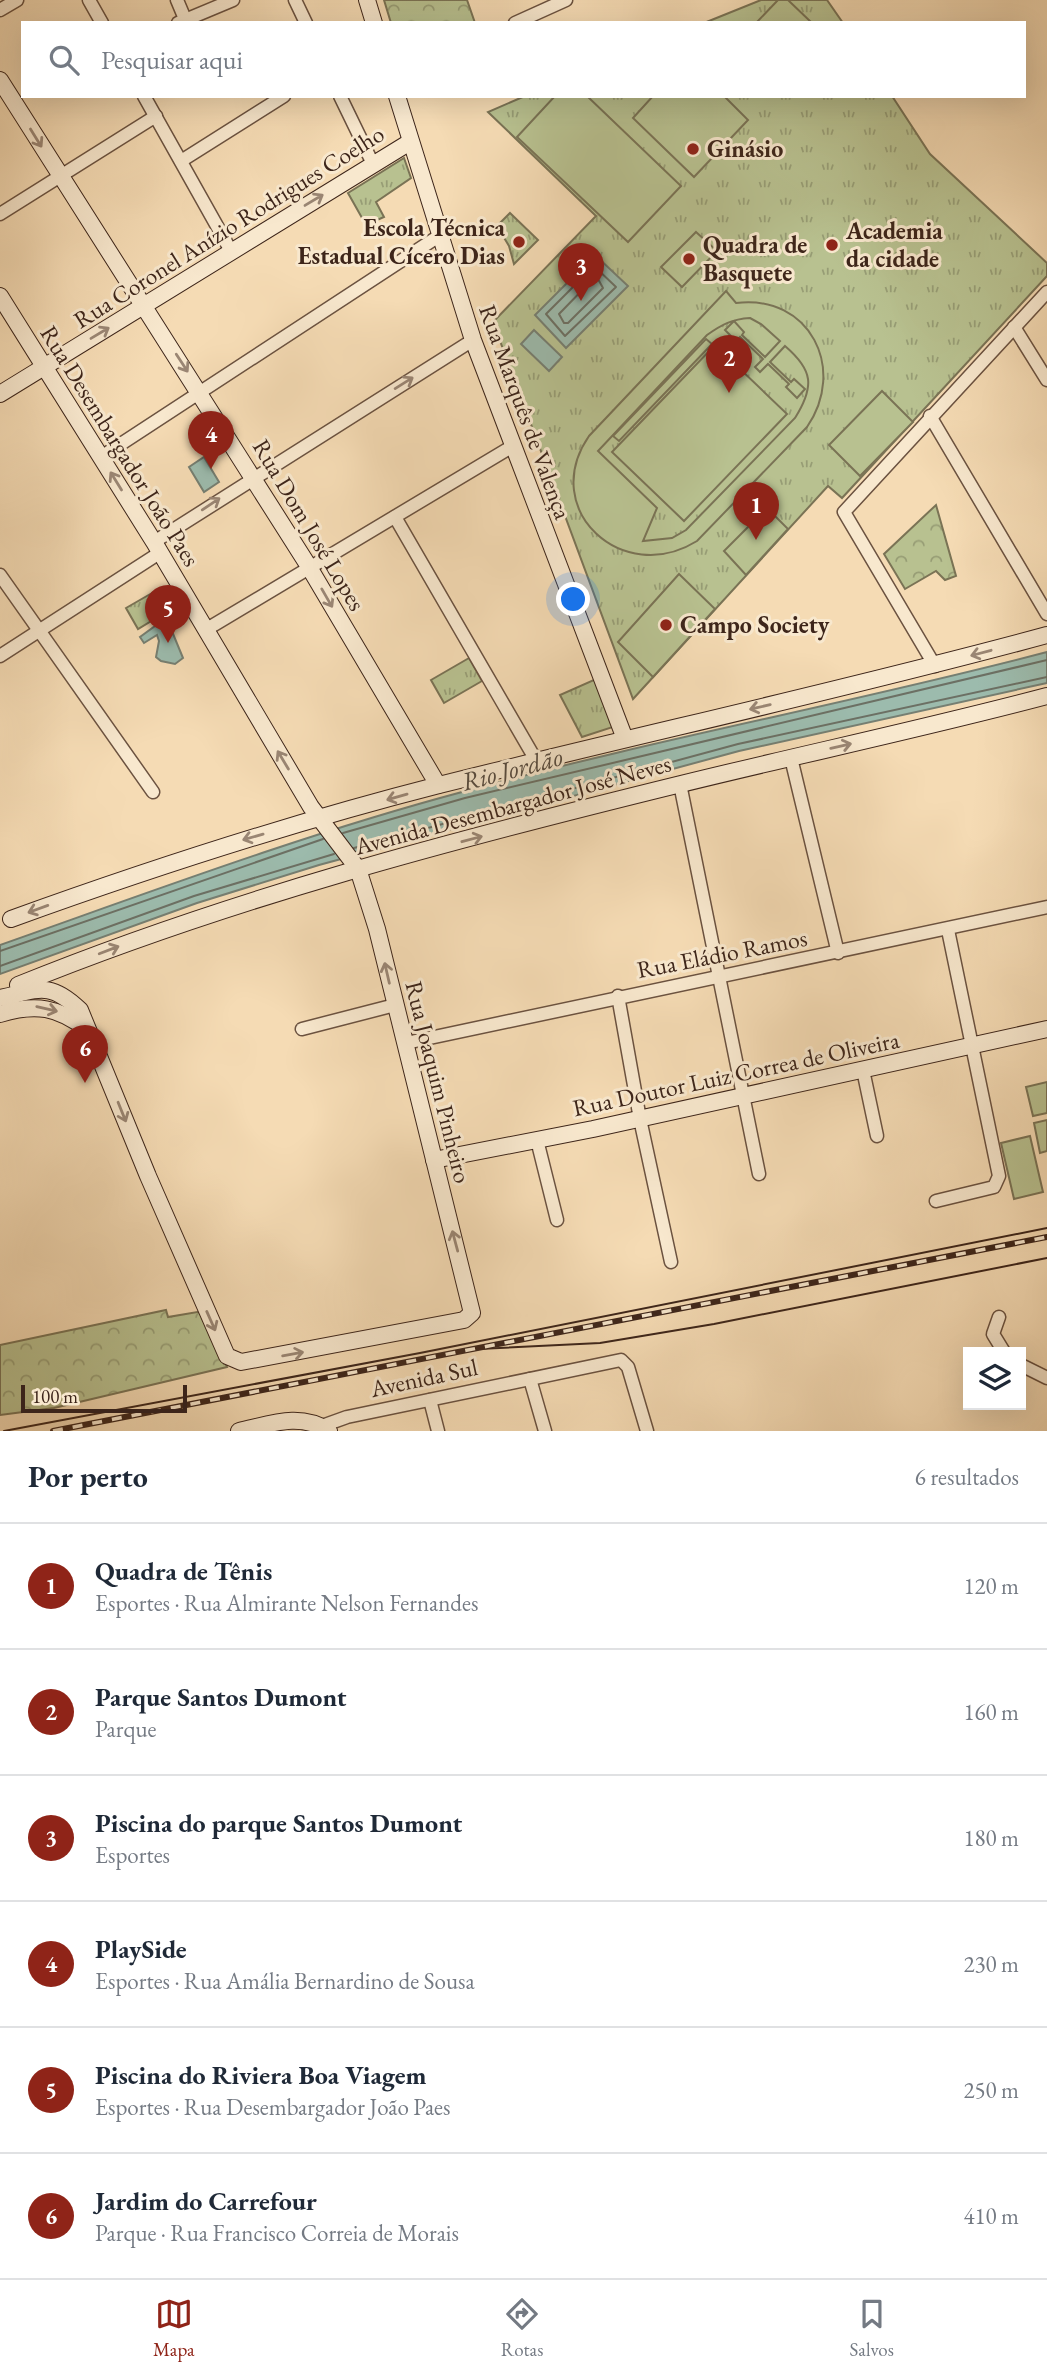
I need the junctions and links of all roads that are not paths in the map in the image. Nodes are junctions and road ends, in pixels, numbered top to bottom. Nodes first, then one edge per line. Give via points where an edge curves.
1 (17, 0) edge
2 (89, 0) edge
3 (177, 0) edge
4 (233, 0) edge
5 (295, 0) edge
6 (367, 0) edge
7 (566, 0) edge
8 (0, 10) edge
9 (101, 21) edge
10 (181, 21) edge
11 (305, 21) edge
12 (373, 21) edge
13 (519, 21) edge
14 (0, 80) edge
15 (145, 98) edge
16 (281, 98) edge
17 (341, 98) edge
18 (398, 98) edge
19 (156, 117) junction
20 (410, 142) junction
21 (181, 161) junction
22 (373, 164) junction
23 (61, 177) junction
24 (0, 214) edge
25 (439, 236) junction
26 (231, 251) junction
27 (1047, 292) edge
28 (0, 296) edge
29 (145, 306) junction
30 (1014, 327) junction
31 (473, 340) junction
32 (44, 367) junction
33 (1047, 380) edge
34 (201, 392) junction
35 (0, 394) edge
36 (930, 416) junction
37 (513, 446) junction
38 (101, 457) junction
39 (253, 477) junction
40 (395, 517) junction
41 (158, 547) junction
42 (310, 569) junction
43 (0, 575) edge
44 (1047, 614) edge
45 (207, 629) junction
46 (39, 633) junction
47 (1047, 635) edge
48 (0, 656) edge
49 (935, 666) junction
50 (1047, 696) edge
51 (625, 738) junction
52 (791, 758) junction
53 (537, 762) junction
54 (680, 784) junction
55 (438, 785) junction
56 (153, 792) dead end
57 (321, 821) junction
58 (355, 865) junction
59 (1047, 907) edge
60 (11, 919) dead end
61 (948, 930) junction
62 (838, 953) junction
63 (720, 975) junction
64 (0, 995) edge
65 (618, 996) junction
66 (395, 1005) junction
67 (0, 1014) edge
68 (302, 1029) dead end
69 (1047, 1029) edge
70 (89, 1031) junction
71 (406, 1043) junction
72 (973, 1046) junction
73 (863, 1070) junction
74 (742, 1096) junction
75 (640, 1119) junction
76 (877, 1136) dead end
77 (537, 1140) junction
78 (434, 1160) junction
79 (759, 1174) dead end
80 (936, 1200) dead end
81 (557, 1220) dead end
82 (671, 1262) dead end
83 (472, 1307) joint
84 (999, 1317) dead end
85 (1001, 1347) edge
86 (1026, 1368) edge
87 (1047, 1378) edge
88 (530, 1379) junction
89 (430, 1400) junction
90 (326, 1429) edge
91 (239, 1431) edge
92 (438, 1431) edge
93 (545, 1431) edge
94 (647, 1431) edge

1 - 8 street
2 - 9 street
3 - 10 street
4 - 10 street
5 - 11 street
6 - 12 street
7 - 13 street
14 -> 23 street, Rua Dom José Lopes
15 - 19 street
16 - 21 street
17 - 22 street
18 - 20 street, Rua Marquês de Valença
19 - 21 street
19 - 23 street
20 - 22 street, Rua Coronel Anízio Rodrigues Coelho
20 - 25 street, Rua Marquês de Valença
21 - 26 street
26 -> 22 street, Rua Coronel Anízio Rodrigues Coelho
23 - 24 street
23 - 29 street, Rua Dom José Lopes
25 - 31 street, Rua Marquês de Valença
25 - 34 street
26 - 29 street, Rua Coronel Anízio Rodrigues Coelho
27 - 30 street
28 - 32 street, Rua Desembargador João Paes
32 -> 29 street, Rua Coronel Anízio Rodrigues Coelho
29 -> 34 street, Rua Dom José Lopes
30 - 33 street
30 - 36 street
31 - 37 street, Rua Marquês de Valença
39 -> 31 street
32 - 35 street, Rua Coronel Anízio Rodrigues Coelho
32 - 38 street, Rua Desembargador João Paes
34 - 38 street
34 - 39 street, Rua Dom José Lopes
36 - 44 street
36 - 49 street via 844,512
37 - 40 street
37 - 51 street, Rua Marquês de Valença
41 -> 38 street, Rua Desembargador João Paes
41 -> 39 street
39 - 42 street, Rua Dom José Lopes
40 - 42 street
40 - 53 street
41 - 45 street, Rua Desembargador João Paes
41 - 46 street
42 - 45 street
42 -> 55 street, Rua Dom José Lopes
43 - 46 street
57 -> 45 street, Rua Desembargador João Paes
46 - 48 street
46 - 56 street
47 -> 49 street, Avenida Desembargador José Neves
49 -> 51 street, Avenida Desembargador José Neves
52 -> 50 street, Avenida Desembargador José Neves
51 - 53 street, Avenida Desembargador José Neves
52 - 54 street, Avenida Desembargador José Neves
52 - 62 street
53 - 55 street, Avenida Desembargador José Neves
58 -> 54 street, Avenida Desembargador José Neves
54 - 63 street
55 -> 57 street, Avenida Desembargador José Neves
57 - 58 street, Rua Desembargador João Paes
57 -> 60 street, Avenida Desembargador José Neves via 166,863
64 -> 58 street, Avenida Desembargador José Neves via 189,920
66 -> 58 street, Rua Joaquim Pinheiro via 369,898
59 - 61 street, Rua Eládio Ramos
61 - 62 street, Rua Eládio Ramos
61 - 72 street
62 - 63 street, Rua Eládio Ramos
63 - 65 street, Rua Eládio Ramos
63 - 74 street
64 - 70 street via 51,989 75,1005
65 - 71 street, Rua Eládio Ramos
65 - 75 street
66 - 68 street
66 - 71 street, Rua Joaquim Pinheiro
67 -> 70 street via 36,1006 51,1008
69 - 72 street, Rua Doutor Luiz Correa de Oliveira
70 -> 83 street, Avenida Sul via 226,1356 241,1362 346,1345 464,1320
71 - 78 street, Rua Joaquim Pinheiro
72 - 73 street, Rua Doutor Luiz Correa de Oliveira
72 - 80 street via 998,1182 994,1187
73 - 74 street, Rua Doutor Luiz Correa de Oliveira
73 - 76 street
74 - 75 street, Rua Doutor Luiz Correa de Oliveira
74 - 79 street
75 - 77 street, Rua Doutor Luiz Correa de Oliveira
75 - 82 street
77 - 78 street, Rua Doutor Luiz Correa de Oliveira
77 - 81 street
83 -> 78 street, Rua Joaquim Pinheiro
84 - 85 street via 993,1334
86 - 87 street
88 - 89 street, Avenida Sul
88 - 93 street
88 - 94 street, Avenida Sul via 621,1360 628,1367
89 - 90 street, Avenida Sul via 347,1417
89 - 92 street
90 - 91 street, Avenida Sul via 294,1419

